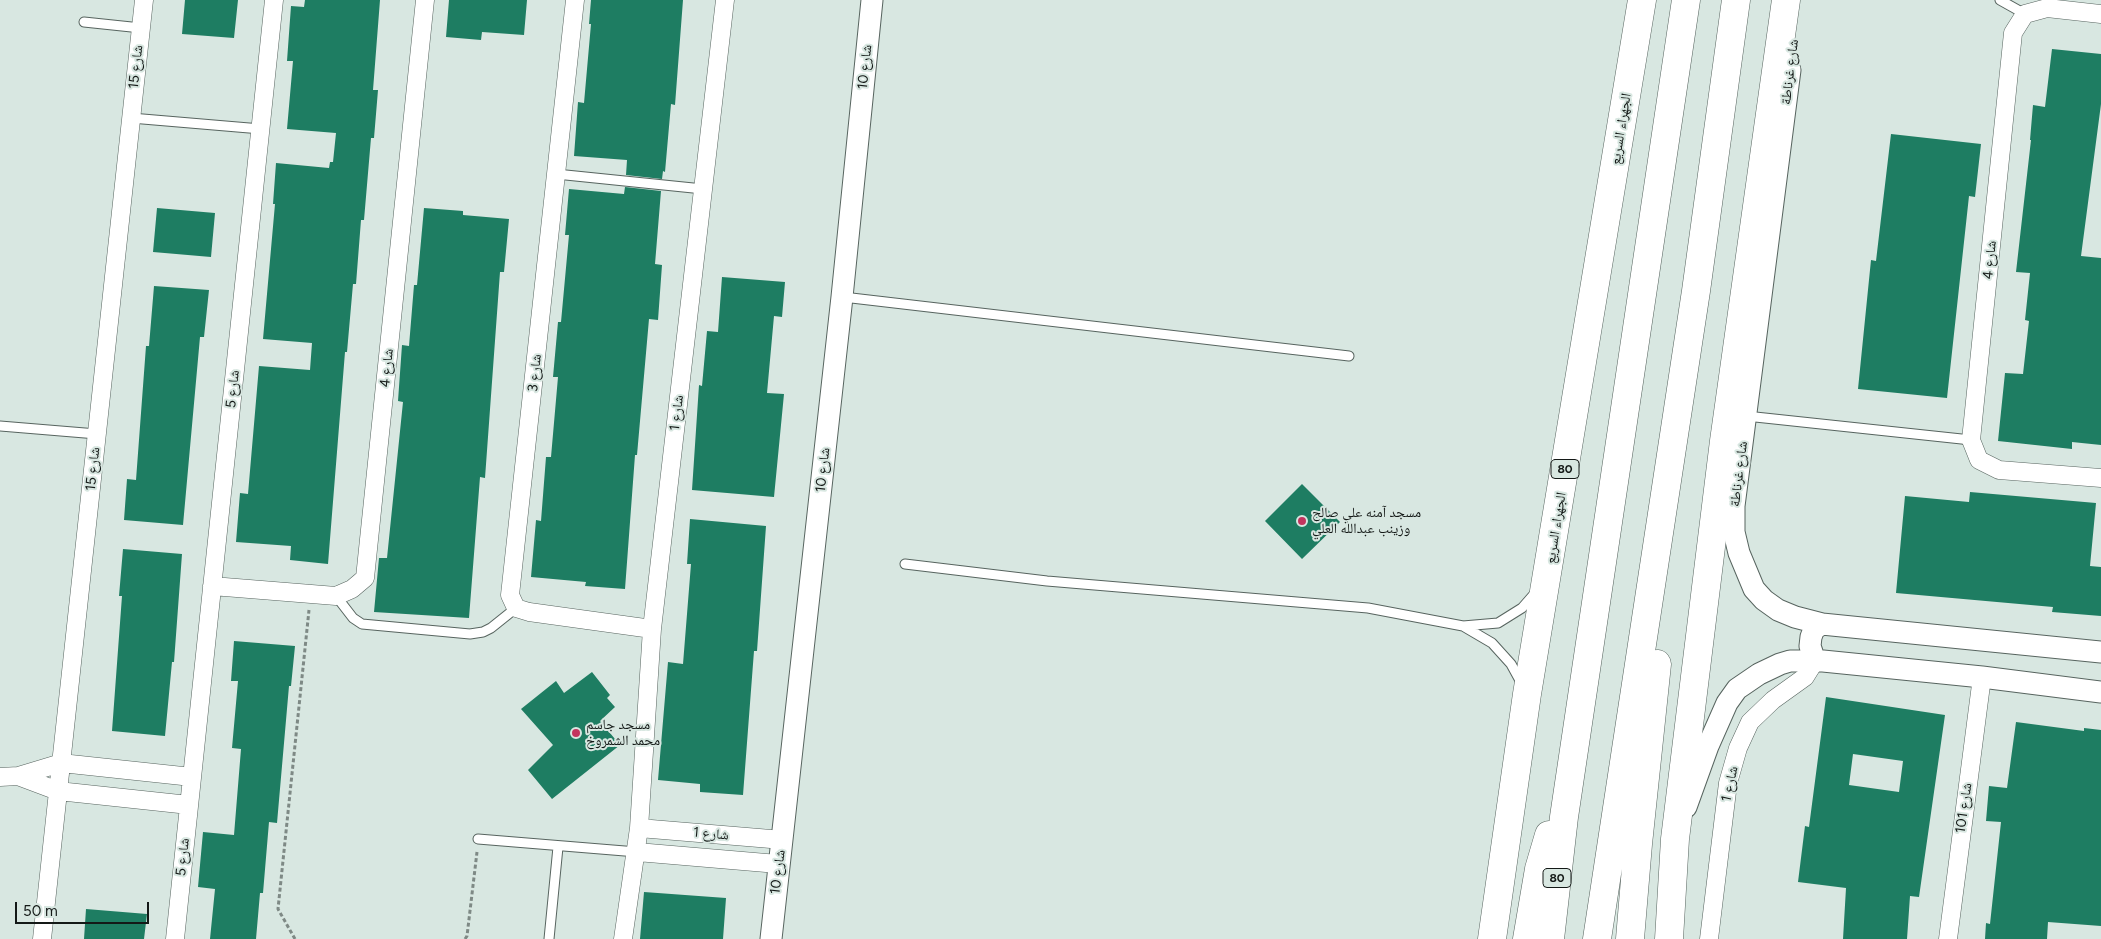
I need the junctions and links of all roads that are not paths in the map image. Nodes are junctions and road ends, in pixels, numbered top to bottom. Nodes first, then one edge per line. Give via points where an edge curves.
1 (144, 0) edge
2 (274, 0) edge
3 (424, 0) edge
4 (575, 0) edge
5 (725, 0) edge
6 (872, 0) edge
7 (1642, 0) edge
8 (1686, 0) edge
9 (1736, 0) edge
10 (1786, 0) edge
11 (1799, 0) edge
12 (2000, 0) edge
13 (2024, 14) junction
14 (2101, 14) edge
15 (84, 22) dead end
16 (140, 28) junction
17 (131, 118) junction
18 (261, 129) junction
19 (556, 174) junction
20 (703, 189) junction
21 (1696, 291) junction
22 (842, 297) junction
23 (1349, 356) dead end
24 (1746, 416) junction
25 (0, 426) edge
26 (97, 434) junction
27 (1971, 440) junction
28 (2101, 478) edge
29 (905, 564) dead end
30 (1547, 580) junction
31 (212, 586) junction
32 (336, 596) junction
33 (516, 608) junction
34 (1822, 624) junction
35 (1463, 626) junction
36 (652, 629) junction
37 (2101, 652) edge
38 (1815, 661) junction
39 (1982, 677) junction
40 (2101, 692) edge
41 (1528, 694) junction
42 (61, 764) junction
43 (1572, 767) junction
44 (18, 776) junction
45 (0, 777) edge
46 (192, 777) junction
47 (58, 791) junction
48 (189, 806) junction
49 (639, 828) junction
50 (478, 838) road end
51 (1675, 839) junction
52 (783, 840) junction
53 (558, 846) junction
54 (637, 852) junction
55 (778, 864) junction
56 (42, 939) edge
57 (175, 939) edge
58 (549, 939) edge
59 (623, 939) edge
60 (770, 939) edge
61 (1492, 939) edge
62 (1527, 939) edge
63 (1550, 939) edge
64 (1597, 939) edge
65 (1630, 939) edge
66 (1669, 939) edge
67 (1709, 939) edge
68 (1948, 939) edge

1 - 16 street, شارع 15
2 - 18 street, شارع 5
3 - 32 street, شارع 4 via 365,578
4 - 19 street, شارع 3
5 - 20 street, شارع 1
6 - 22 street, شارع 10
7 - 30 main road, الجهراء السريع / 80
8 - 43 main road, 80
9 - 21 main road
10 - 51 main road via 1724,441
11 - 24 street, شارع غرناطة
12 - 13 lane
13 - 14 street via 2047,8
13 - 27 street, شارع 4 via 2013,33
15 - 16 lane
16 - 17 street, شارع 15
17 - 18 lane
17 - 26 street, شارع 15
18 - 31 street, شارع 5
19 - 20 lane
19 - 33 street, شارع 3 via 510,595
20 - 36 street, شارع 1
21 - 64 main road
21 - 65 main road
22 - 23 lane
22 - 52 street, شارع 10
24 - 27 lane
24 - 34 street, شارع غرناطة via 1734,506 1734,532 1739,553 1754,588 1764,600 1778,610
25 - 26 lane
26 - 42 street, شارع 15
27 - 28 street via 1979,460 1999,470
29 - 35 lane via 1368,608
30 - 35 lane via 1522,608 1498,624
30 - 41 main road, الجهراء السريع / 80
31 - 32 street
31 - 46 street, شارع 5
32 - 33 lane via 353,618 362,624 470,634 491,628
33 - 36 street
34 - 37 street, شارع غرناطة
34 - 38 street via 1814,629 1811,638
35 - 41 lane via 1492,643 1511,664
36 - 49 street, شارع 1
38 - 39 street
38 - 51 street via 1780,664 1737,689 1710,739
38 - 67 street, شارع 1 via 1805,678 1773,700 1750,722 1738,748 1728,783
39 - 40 street
39 - 68 street, شارع 101
41 - 61 main road, الجهراء السريع / 80
42 - 44 street
42 - 46 street
42 - 47 street, شارع 15
43 - 62 main road via 1539,869
43 - 63 main road, 80
44 - 45 street
44 - 47 street
46 - 48 street, شارع 5
47 - 48 street
47 - 56 street, شارع 15
48 - 57 street, شارع 5
49 - 52 street, شارع 1
49 - 54 street, شارع 1
50 - 53 lane
51 - 66 main road
52 - 55 street, شارع 10
53 - 54 lane
53 - 58 lane
54 - 55 street, شارع 1
54 - 59 street, شارع 1
55 - 60 street, شارع 10

